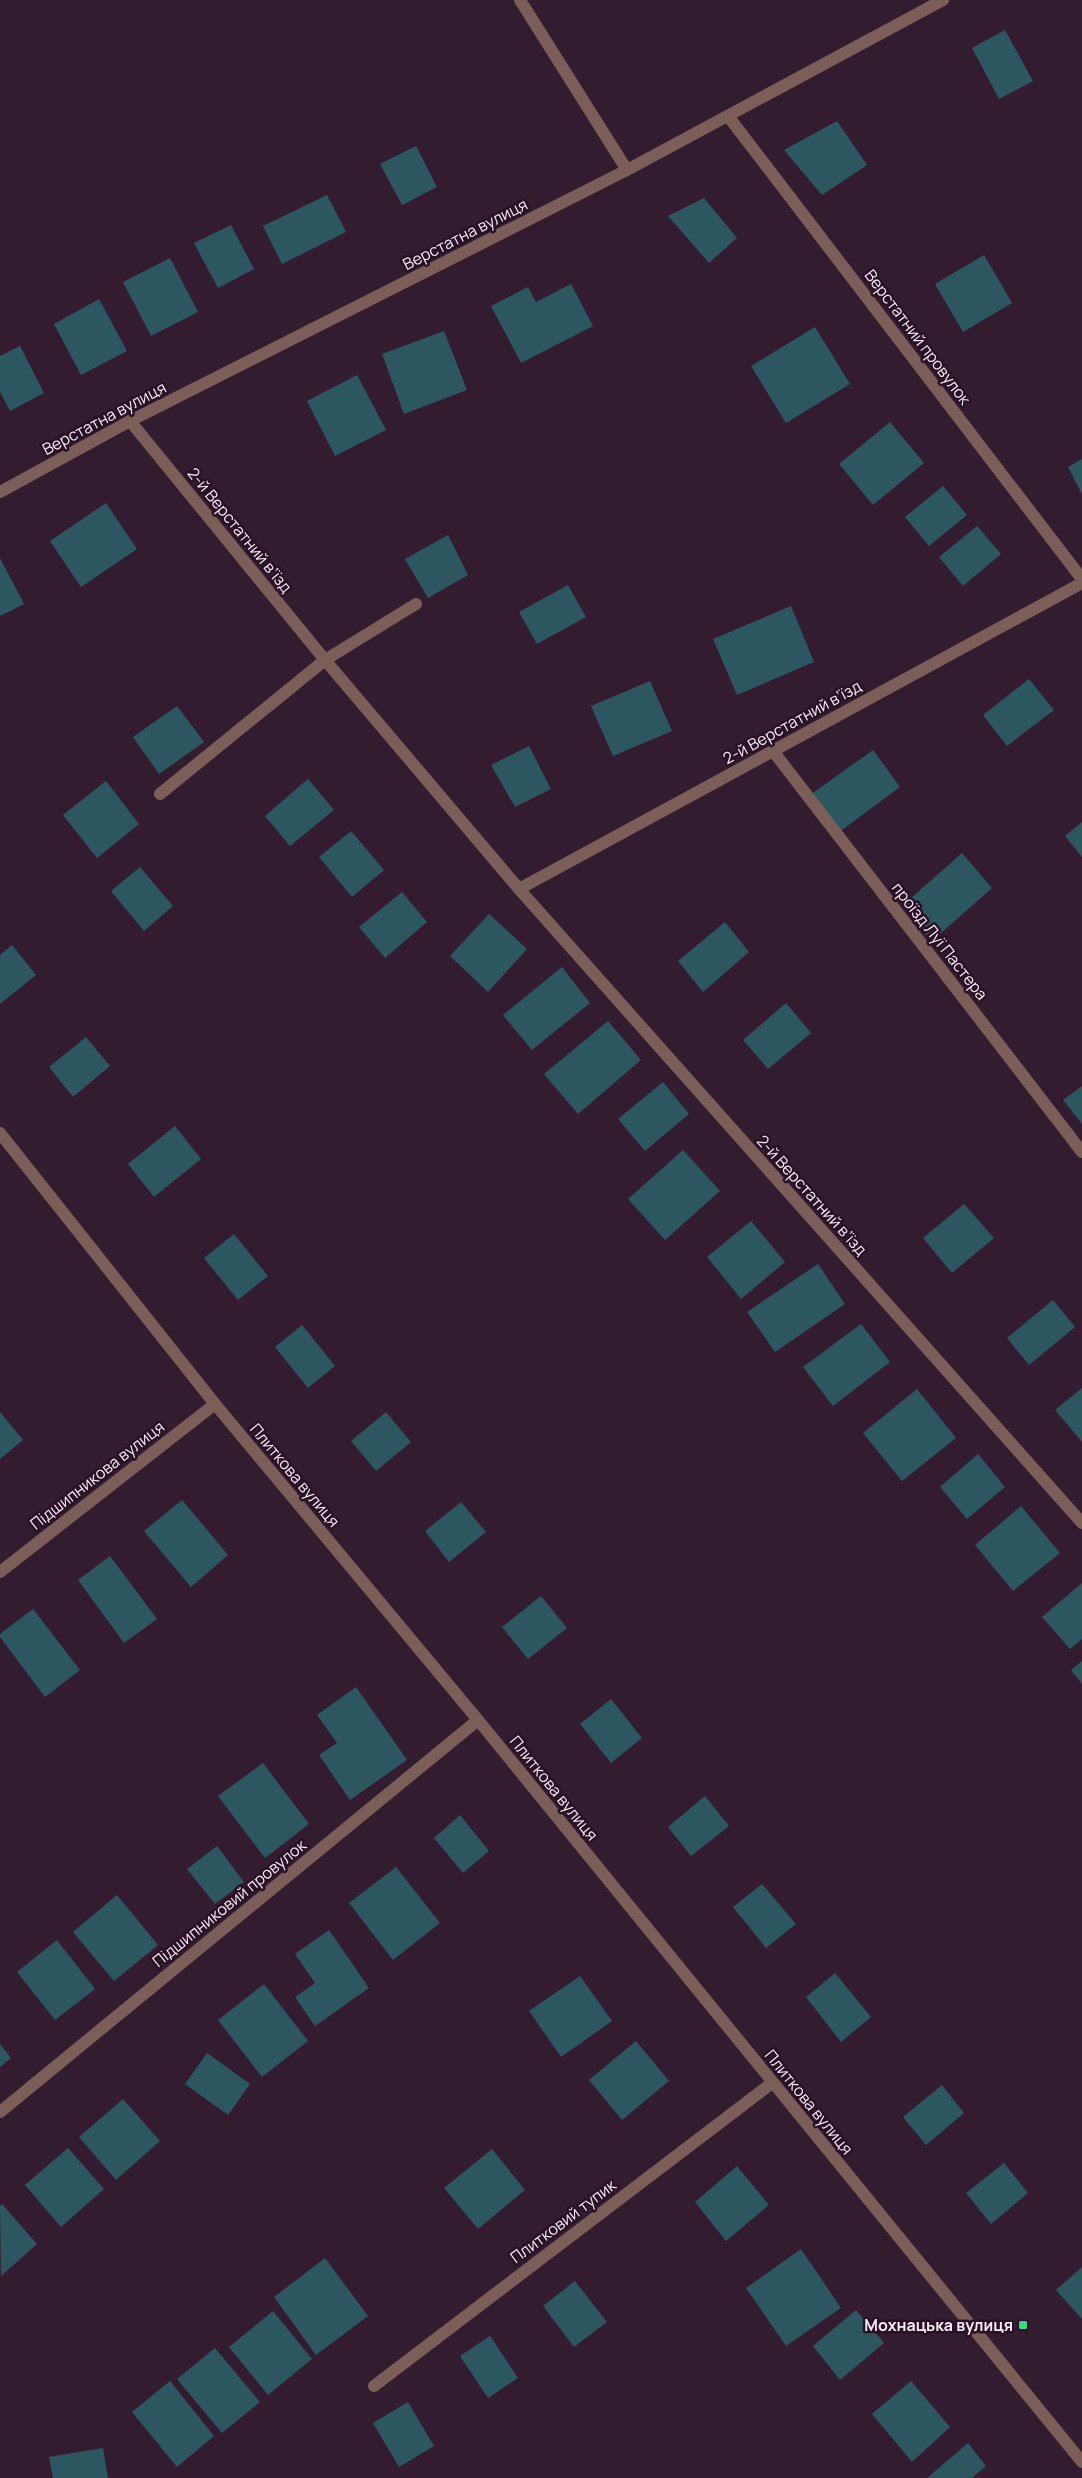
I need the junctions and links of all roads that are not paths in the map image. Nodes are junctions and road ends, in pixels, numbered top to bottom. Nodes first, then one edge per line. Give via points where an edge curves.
1 (520, 0) edge
2 (943, 0) edge
3 (728, 116) junction
4 (627, 170) junction
5 (130, 421) junction
6 (0, 492) edge
7 (1082, 578) edge
8 (1082, 583) edge
9 (416, 604) dead end
10 (326, 660) junction
11 (773, 751) junction
12 (160, 794) dead end
13 (518, 889) junction
14 (0, 1134) edge
15 (1082, 1152) edge
16 (215, 1404) junction
17 (1082, 1523) edge
18 (0, 1572) edge
19 (478, 1720) junction
20 (772, 2083) junction
21 (0, 2112) edge
22 (374, 2386) dead end
23 (1082, 2462) edge

1 - 4 street
2 - 3 street, Верстатна вулиця
3 - 4 street, Верстатна вулиця
3 - 7 street, Верстатний провулок
4 - 5 street, Верстатна вулиця
5 - 6 street, Верстатна вулиця
5 - 10 street, 2-й Верстатний в’їзд
8 - 11 street, 2-й Верстатний в’їзд
9 - 10 street
10 - 12 street
10 - 13 street, 2-й Верстатний в’їзд
11 - 13 street, 2-й Верстатний в’їзд
11 - 15 street, проїзд Луї Пастера
13 - 17 street, 2-й Верстатний в’їзд
14 - 16 street, Плиткова вулиця
16 - 18 street, Підшипникова вулиця
16 - 19 street, Плиткова вулиця
19 - 20 street, Плиткова вулиця
19 - 21 street, Підшипниковий провулок
20 - 22 street, Плитковий тупик
20 - 23 street, Плиткова вулиця

